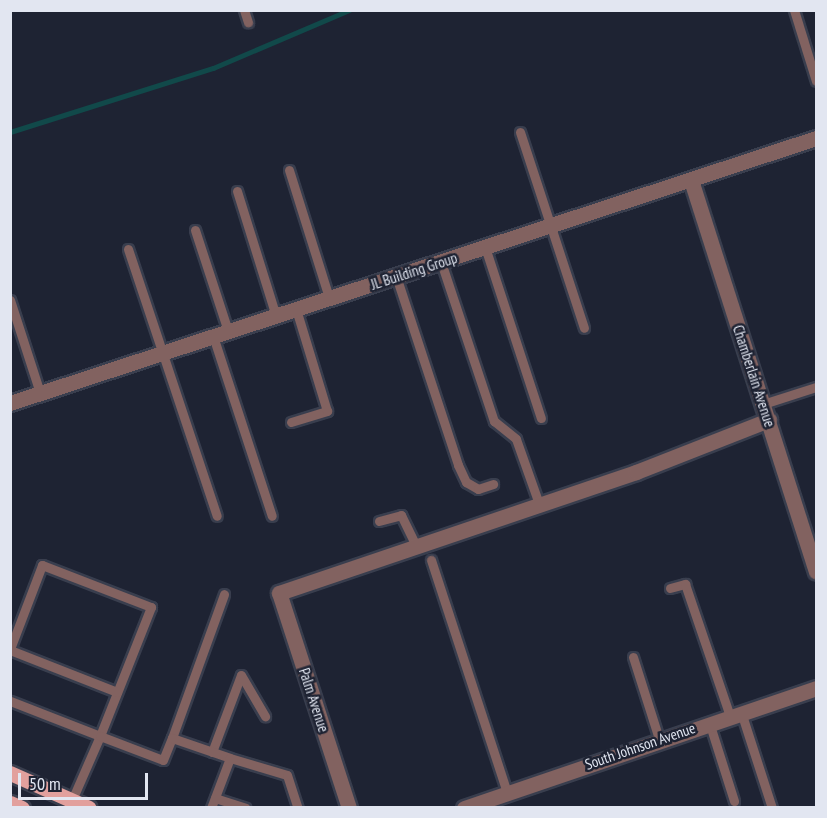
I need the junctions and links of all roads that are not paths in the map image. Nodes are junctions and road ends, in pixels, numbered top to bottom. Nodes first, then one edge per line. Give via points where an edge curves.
1 (244, 10) edge
2 (794, 10) edge
3 (248, 22) dead end
4 (816, 81) edge
5 (520, 132) dead end
6 (816, 138) edge
7 (289, 170) dead end
8 (692, 180) junction
9 (237, 191) dead end
10 (550, 226) junction
11 (195, 230) dead end
12 (485, 247) junction
13 (128, 249) dead end
14 (441, 261) junction
15 (396, 276) junction
16 (329, 298) junction
17 (10, 300) edge
18 (296, 309) junction
19 (276, 316) junction
20 (584, 328) dead end
21 (228, 332) junction
22 (213, 336) junction
23 (163, 353) junction
24 (816, 387) edge
25 (40, 393) junction
26 (10, 403) edge
27 (763, 404) junction
28 (541, 418) dead end
29 (769, 420) junction
30 (291, 422) dead end
31 (493, 484) dead end
32 (538, 504) junction
33 (217, 516) dead end
34 (272, 516) dead end
35 (379, 521) dead end
36 (416, 544) junction
37 (431, 560) dead end
38 (815, 563) edge
39 (670, 588) dead end
40 (224, 594) dead end
41 (10, 649) edge
42 (633, 657) dead end
43 (816, 688) edge
44 (117, 693) junction
45 (10, 701) edge
46 (735, 714) junction
47 (265, 716) dead end
48 (709, 723) junction
49 (100, 736) junction
50 (172, 738) junction
51 (659, 739) junction
52 (212, 752) junction
53 (230, 758) junction
54 (10, 773) edge
55 (507, 793) junction
56 (215, 798) junction
57 (72, 800) junction
58 (734, 801) dead end
59 (10, 803) edge
60 (22, 807) edge
61 (89, 807) edge
62 (211, 807) edge
63 (245, 807) edge
64 (298, 807) edge
65 (349, 807) edge
66 (464, 807) edge
67 (772, 807) edge

1 - 3 lane
2 - 4 lane
5 - 10 lane
6 - 8 street, JL Building Group
7 - 16 lane
8 - 10 street, JL Building Group
8 - 27 street, Chamberlain Avenue
9 - 19 lane
10 - 12 street, JL Building Group
10 - 20 lane
11 - 21 lane
12 - 14 street, JL Building Group
12 - 28 lane
13 - 23 lane
14 - 15 street, JL Building Group
14 - 32 lane via 494,421 516,439
15 - 16 street, JL Building Group
15 - 31 lane via 458,465 466,482 478,489
16 - 18 street, JL Building Group
17 - 25 lane
18 - 19 street, JL Building Group
18 - 30 lane via 327,411
19 - 21 street, JL Building Group
21 - 22 street, JL Building Group
22 - 23 street, JL Building Group
22 - 34 lane
23 - 25 street, JL Building Group
23 - 33 lane
24 - 27 lane
25 - 26 street, JL Building Group
27 - 29 street, Chamberlain Avenue
29 - 32 street via 636,472
29 - 38 street, Chamberlain Avenue
32 - 36 street
35 - 36 lane via 401,515
36 - 65 street, Palm Avenue via 279,593
37 - 55 lane
39 - 46 lane via 685,584
40 - 50 lane
41 - 44 lane
41 - 44 lane via 42,565 151,607
42 - 51 lane
43 - 46 street, South Johnson Avenue
44 - 49 lane
45 - 49 lane
46 - 48 street, South Johnson Avenue
46 - 67 lane
47 - 52 lane via 241,675
48 - 51 street, South Johnson Avenue
48 - 58 lane
49 - 50 lane via 163,760
49 - 57 lane
50 - 52 lane
51 - 55 street, South Johnson Avenue
52 - 53 lane
53 - 56 lane
53 - 64 lane via 287,775
54 - 57 main road
55 - 66 street, South Johnson Avenue
56 - 62 lane
56 - 63 lane
57 - 61 main road
59 - 60 main road

